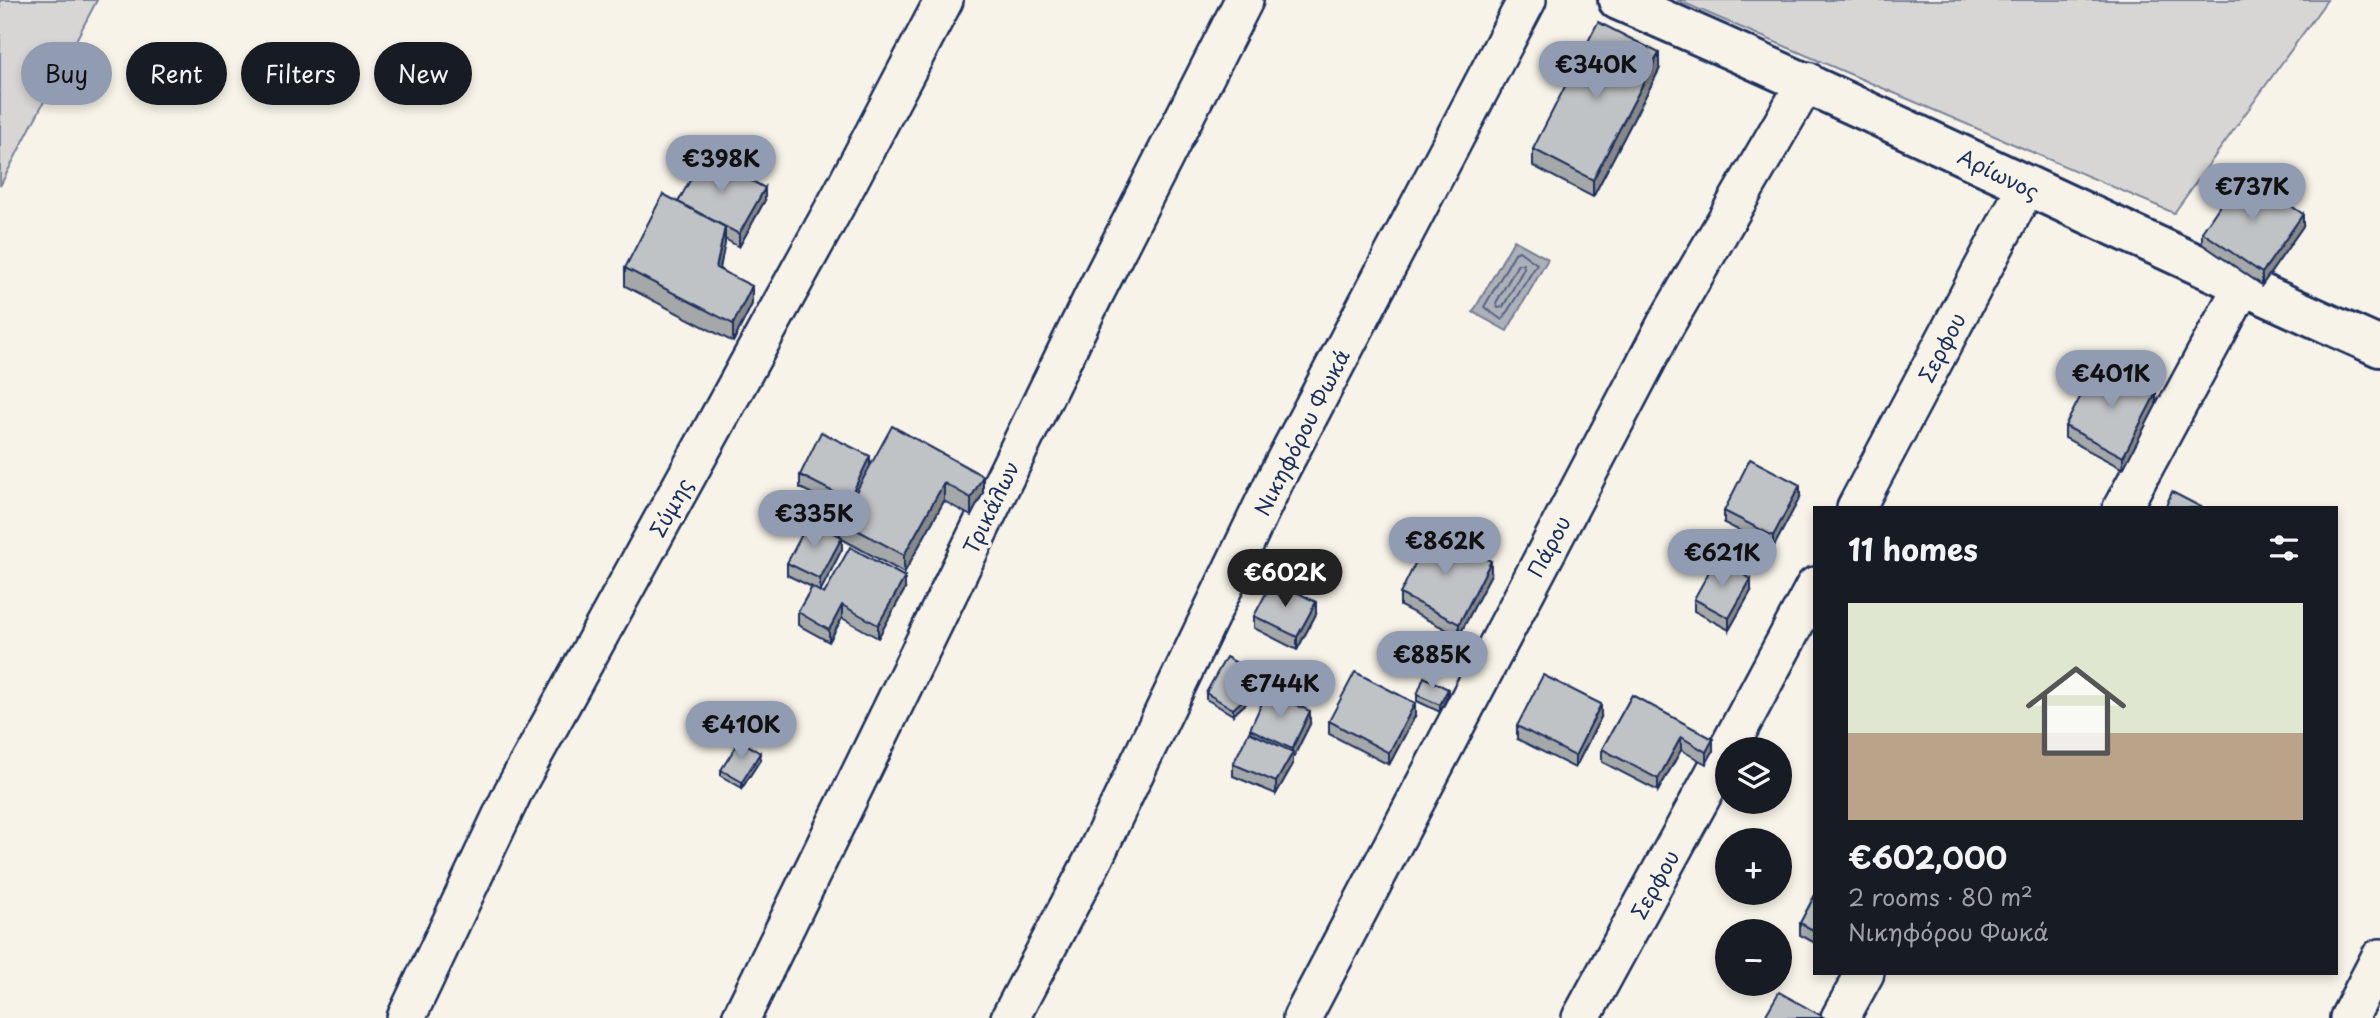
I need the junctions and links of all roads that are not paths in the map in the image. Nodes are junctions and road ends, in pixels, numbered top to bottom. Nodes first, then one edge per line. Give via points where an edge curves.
1 (944, 0) edge
2 (1244, 0) edge
3 (1527, 0) edge
4 (1618, 0) edge
5 (1807, 81) junction
6 (2026, 187) junction
7 (2242, 286) junction
8 (2380, 347) edge
9 (1857, 506) edge
10 (2123, 506) edge
11 (1813, 590) edge
12 (1735, 737) edge
13 (1715, 774) edge
14 (2380, 958) edge
15 (1865, 975) edge
16 (406, 1018) edge
17 (741, 1018) edge
18 (1010, 1018) edge
19 (1302, 1018) edge
20 (1581, 1018) edge
21 (1840, 1018) edge
22 (2348, 1018) edge

1 - 16 street, Σύμης via 513,792
2 - 17 street, Τρικάλων
3 - 18 street, Νικηφόρου Φωκά via 1275,480 1093,860
4 - 5 street, Αρίωνος
5 - 6 street, Αρίωνος
5 - 19 street, Πάρου via 1666,324
6 - 7 street, Αρίωνος
6 - 9 street, Σερφου
7 - 8 street, Αρίωνος
7 - 10 street
11 - 12 street, Σερφου
13 - 20 street, Σερφου
14 - 22 street
15 - 21 street

